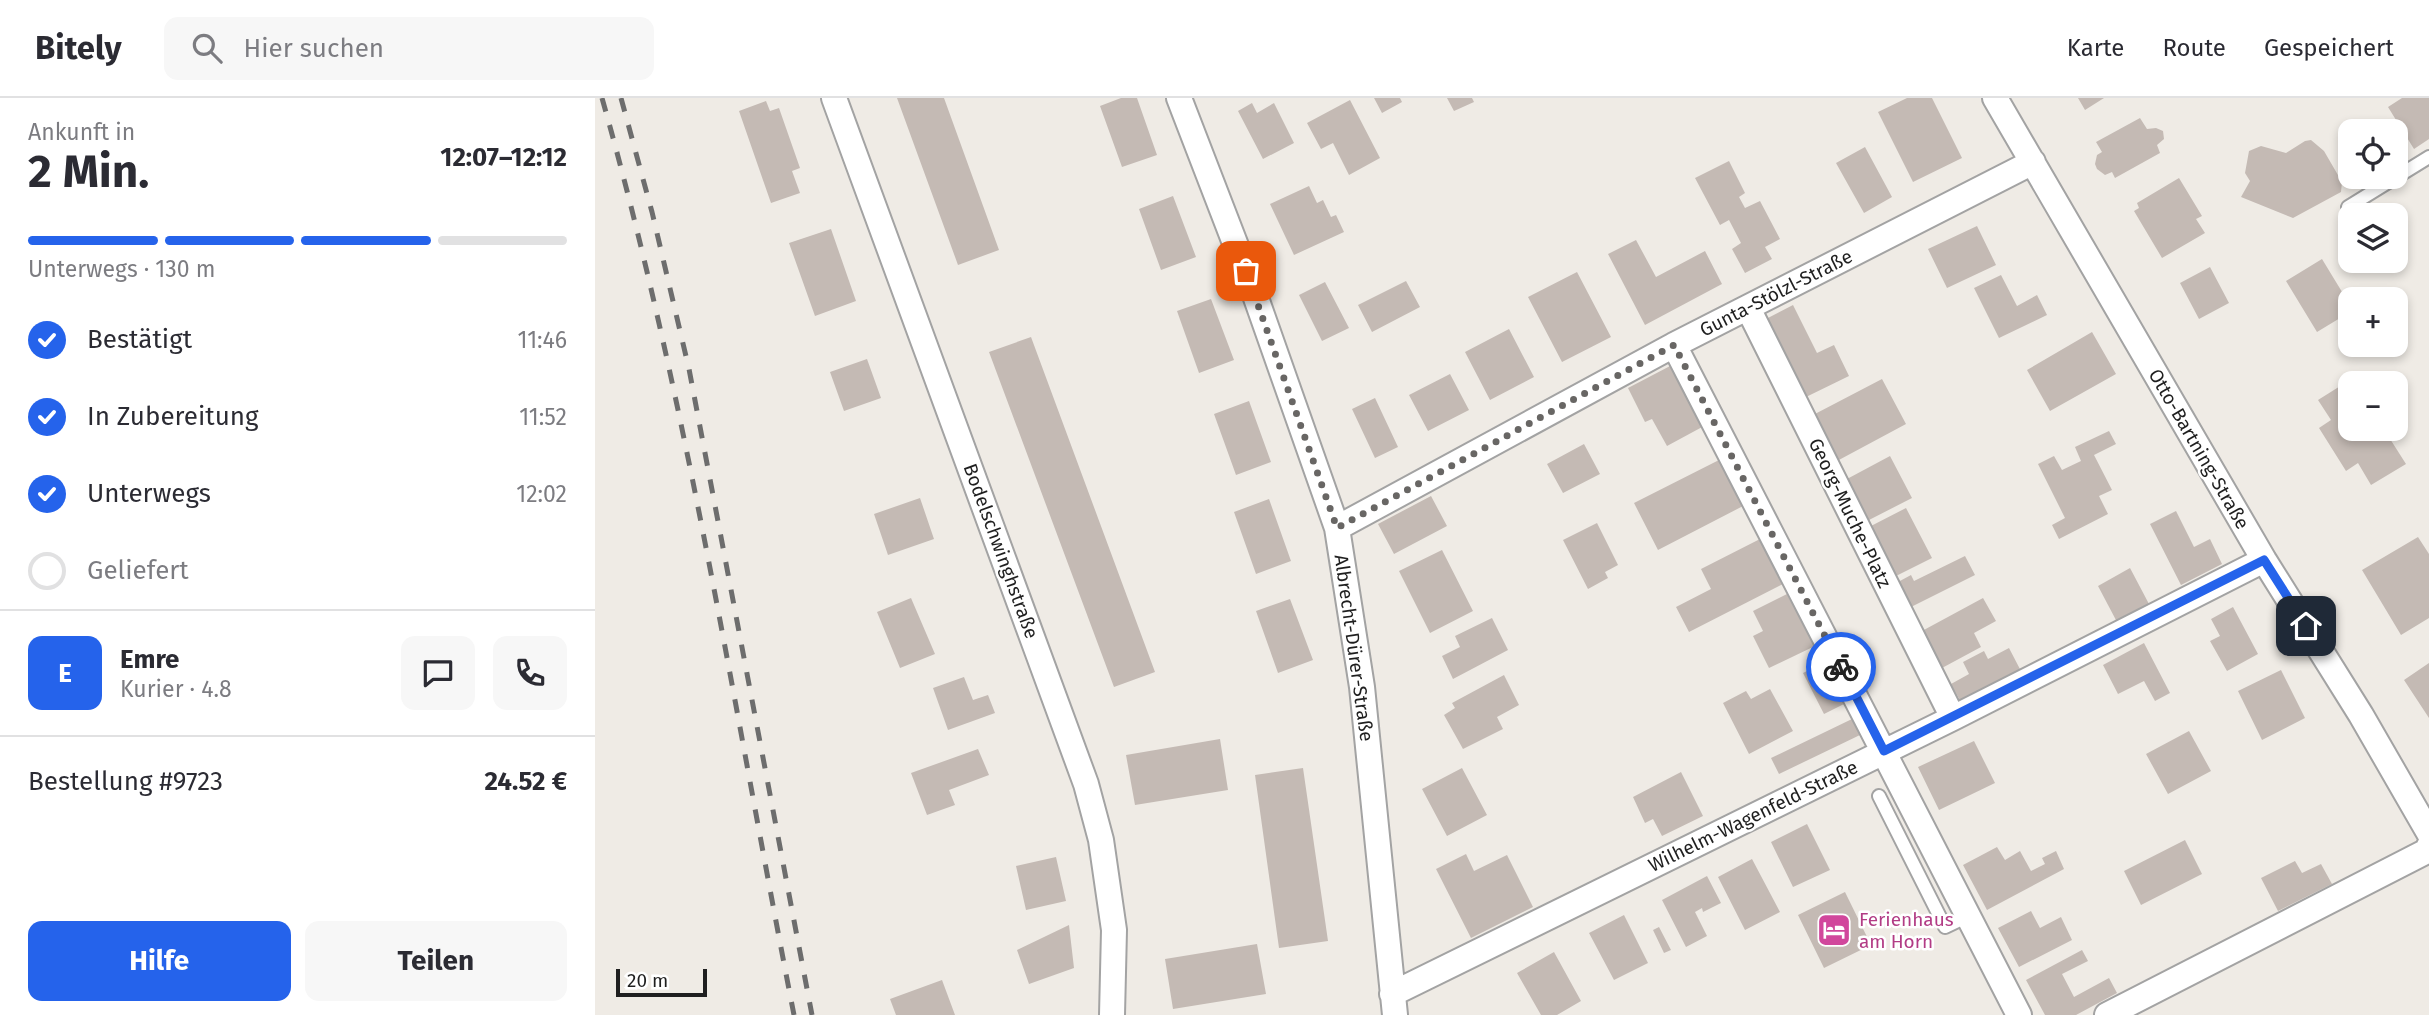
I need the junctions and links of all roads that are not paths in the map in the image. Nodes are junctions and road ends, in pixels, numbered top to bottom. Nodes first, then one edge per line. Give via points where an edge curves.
1 (834, 98) edge
2 (1995, 98) edge
3 (1183, 100) edge
4 (2429, 157) edge
5 (2033, 162) junction
6 (2354, 203) edge
7 (1748, 307) junction
8 (1674, 345) junction
9 (1337, 528) junction
10 (2264, 560) junction
11 (1953, 718) junction
12 (1884, 751) junction
13 (1879, 796) dead end
14 (2429, 833) edge
15 (2429, 846) edge
16 (1968, 916) junction
17 (1393, 1005) edge
18 (1112, 1015) edge
19 (2019, 1015) edge
20 (2107, 1015) edge

1 - 18 street, Bodelschwinghstraße via 1086,784 1103,851 1114,930
2 - 5 street, Otto-Bartning-Straße
3 - 9 street, Albrecht-Dürer-Straße
4 - 6 lane
5 - 7 street, Gunta-Stölzl-Straße
5 - 10 street, Otto-Bartning-Straße
7 - 8 street, Gunta-Stölzl-Straße
7 - 11 street, Georg-Muche-Platz
8 - 9 street, Gunta-Stölzl-Straße
8 - 12 street
9 - 17 street, Albrecht-Dürer-Straße via 1362,687
10 - 11 street, Wilhelm-Wagenfeld-Straße
10 - 14 street, Otto-Bartning-Straße
11 - 12 street, Wilhelm-Wagenfeld-Straße
12 - 16 street
12 - 17 street, Wilhelm-Wagenfeld-Straße
13 - 16 lane via 1945,927
15 - 20 street
16 - 19 street

